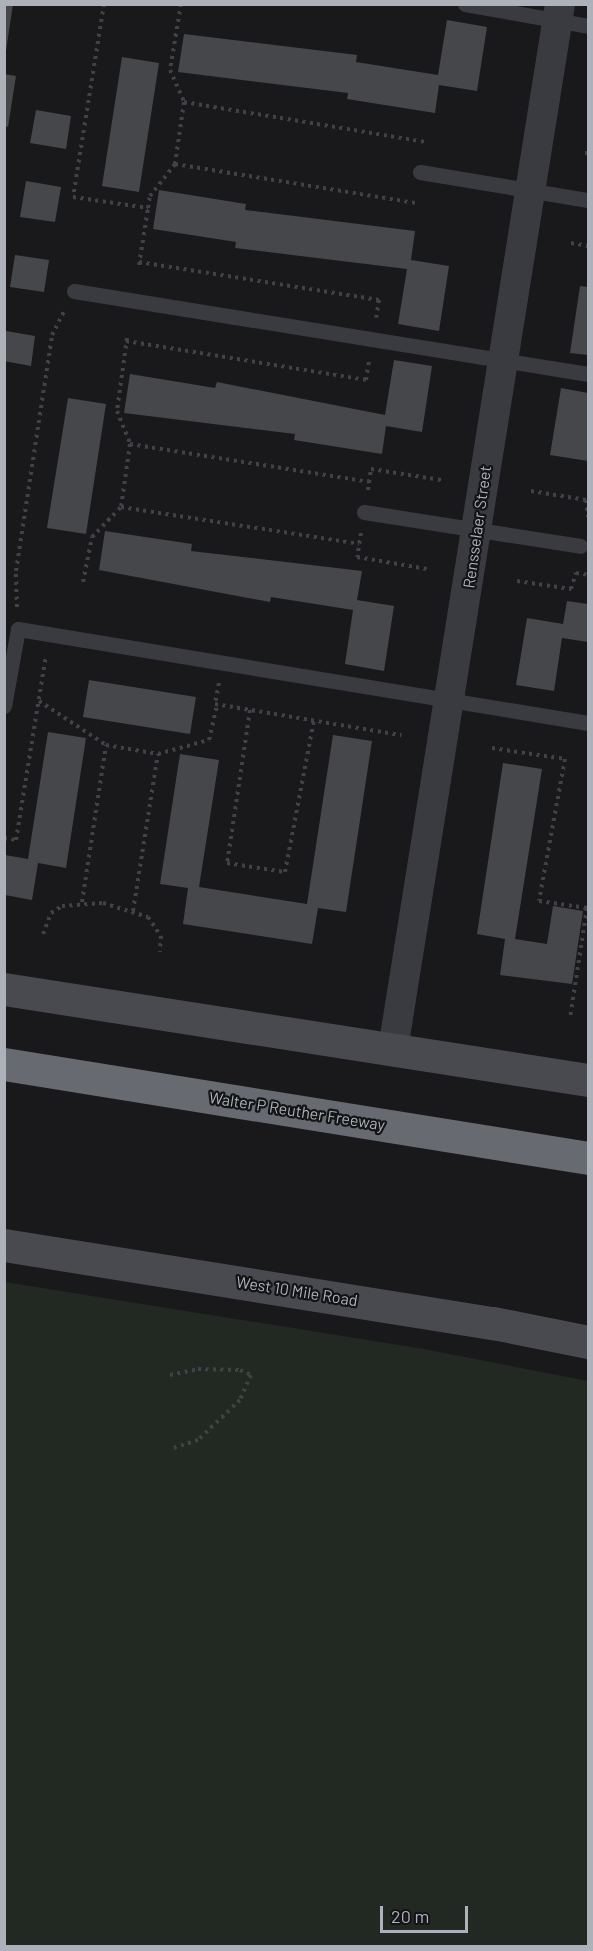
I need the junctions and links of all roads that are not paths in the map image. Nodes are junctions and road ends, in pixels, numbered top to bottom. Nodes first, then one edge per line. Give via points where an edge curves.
1 (465, 4) edge
2 (559, 12) edge
3 (588, 26) edge
4 (420, 172) dead end
5 (531, 189) junction
6 (588, 200) edge
7 (74, 291) dead end
8 (502, 360) junction
9 (588, 374) edge
10 (364, 512) dead end
11 (476, 530) junction
12 (580, 546) dead end
13 (452, 701) junction
14 (4, 706) edge
15 (588, 723) edge
16 (4, 988) edge
17 (393, 1049) junction
18 (4, 1064) edge
19 (588, 1080) edge
20 (588, 1158) edge
21 (4, 1245) edge
22 (588, 1342) edge

1 - 2 lane
2 - 3 lane
2 - 5 street, Rensselaer Street
4 - 5 lane
5 - 6 lane
5 - 8 street, Rensselaer Street
7 - 8 lane
8 - 9 lane
8 - 11 street, Rensselaer Street
10 - 11 lane
11 - 12 lane
11 - 13 street, Rensselaer Street
13 - 14 lane via 18,629
13 - 15 lane
13 - 17 street, Rensselaer Street
16 - 17 main road
17 - 19 main road
18 - 20 highway, Walter P Reuther Freeway
21 - 22 main road, West 10 Mile Road via 481,1321

